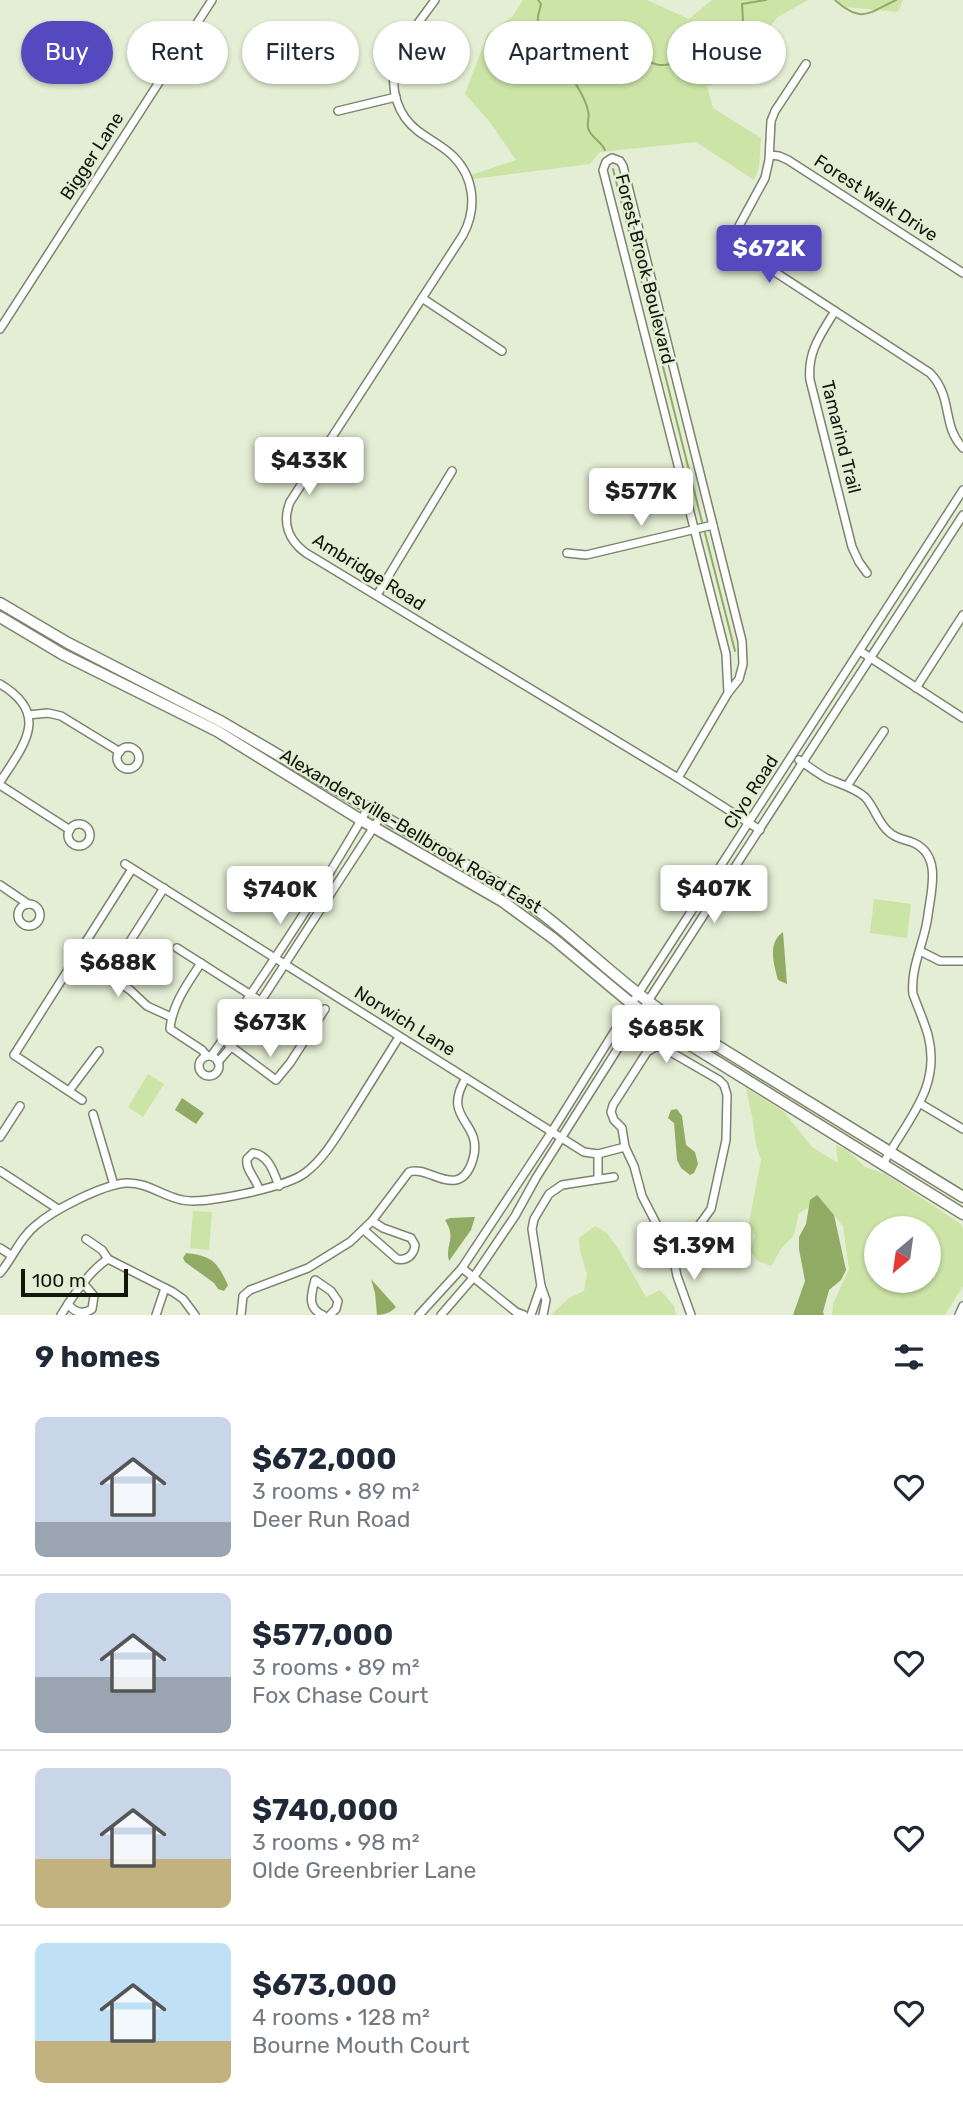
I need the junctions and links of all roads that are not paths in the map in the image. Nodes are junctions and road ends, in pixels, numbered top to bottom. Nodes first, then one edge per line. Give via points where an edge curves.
1 (212, 0) edge
2 (435, 0) edge
3 (806, 64) dead end
4 (396, 97) junction
5 (338, 111) dead end
6 (770, 155) junction
7 (963, 273) edge
8 (422, 298) junction
9 (835, 311) junction
10 (0, 329) edge
11 (502, 351) dead end
12 (963, 448) edge
13 (452, 471) dead end
14 (963, 490) edge
15 (963, 515) edge
16 (713, 525) junction
17 (695, 529) junction
18 (567, 553) dead end
19 (867, 573) dead end
20 (377, 595) junction
21 (0, 603) edge
22 (963, 615) edge
23 (0, 617) edge
24 (960, 627) edge
25 (860, 651) junction
26 (870, 658) junction
27 (101, 660) junction
28 (95, 670) junction
29 (0, 684) edge
30 (916, 688) junction
31 (728, 693) junction
32 (29, 715) junction
33 (963, 718) edge
34 (219, 727) junction
35 (884, 731) dead end
36 (120, 752) dead end
37 (793, 756) junction
38 (802, 762) junction
39 (678, 778) junction
40 (0, 784) edge
41 (847, 786) junction
42 (368, 808) junction
43 (381, 816) junction
44 (361, 820) junction
45 (749, 823) junction
46 (374, 827) junction
47 (70, 830) dead end
48 (760, 830) junction
49 (0, 885) edge
50 (164, 888) junction
51 (28, 904) dead end
52 (129, 943) dead end
53 (177, 948) dead end
54 (920, 951) junction
55 (77, 955) junction
56 (276, 959) junction
57 (963, 961) edge
58 (201, 963) junction
59 (285, 964) junction
60 (638, 994) junction
61 (251, 995) junction
62 (260, 1001) junction
63 (648, 1001) junction
64 (632, 1003) junction
65 (325, 1009) dead end
66 (641, 1011) junction
67 (171, 1017) junction
68 (309, 1032) junction
69 (399, 1037) junction
70 (223, 1040) junction
71 (231, 1047) junction
72 (99, 1051) dead end
73 (209, 1056) junction
74 (218, 1062) junction
75 (466, 1078) junction
76 (780, 1085) junction
77 (69, 1091) junction
78 (773, 1097) junction
79 (82, 1100) dead end
80 (921, 1104) junction
81 (20, 1106) dead end
82 (93, 1114) dead end
83 (963, 1129) edge
84 (551, 1133) junction
85 (0, 1136) edge
86 (562, 1139) junction
87 (625, 1147) junction
88 (890, 1151) junction
89 (598, 1154) junction
90 (883, 1164) junction
91 (0, 1171) edge
92 (614, 1177) dead end
93 (597, 1179) junction
94 (114, 1185) junction
95 (279, 1186) junction
96 (259, 1191) junction
97 (963, 1197) edge
98 (58, 1209) junction
99 (963, 1214) edge
100 (372, 1221) junction
101 (364, 1230) junction
102 (86, 1239) dead end
103 (0, 1248) edge
104 (11, 1255) junction
105 (673, 1256) junction
106 (108, 1259) junction
107 (308, 1268) junction
108 (462, 1268) junction
109 (0, 1273) edge
110 (473, 1278) junction
111 (315, 1280) junction
112 (84, 1284) junction
113 (541, 1286) junction
114 (165, 1288) junction
115 (68, 1304) junction
116 (963, 1306) edge
117 (61, 1315) edge
118 (156, 1315) edge
119 (195, 1315) edge
120 (241, 1315) edge
121 (323, 1315) edge
122 (330, 1315) edge
123 (419, 1315) edge
124 (441, 1315) edge
125 (524, 1315) edge
126 (531, 1315) edge
127 (543, 1315) edge
128 (691, 1315) edge
129 (959, 1315) edge

1 - 10 street, Bigger Lane
2 - 4 street via 398,57
3 - 6 street via 771,121
4 - 5 street
4 - 8 street, Ambridge Road via 416,130 461,166 472,197 467,228
6 - 7 street, Forest Walk Drive via 788,159
6 - 9 street via 765,178 739,226 743,247
8 - 11 street
8 - 20 street, Ambridge Road via 290,502 286,516 288,530 300,548
9 - 12 street via 938,381 950,426
9 - 19 street, Tamarind Trail via 812,349 810,380 852,547
13 - 20 street
14 - 25 street, Clyo Road
15 - 26 street, Clyo Road
16 - 17 street
16 - 17 street, Forest Brook Boulevard via 623,166 612,158 603,170
16 - 31 street, Forest Brook Boulevard via 744,655 740,675
17 - 18 street via 586,555
17 - 31 street, Forest Brook Boulevard via 726,654
20 - 39 street, Ambridge Road
21 - 27 main road, Alexandersville-Bellbrook Road East
22 - 24 street
23 - 28 main road, Alexandersville-Bellbrook Road East
24 - 30 street
25 - 26 street
25 - 37 street, Clyo Road
26 - 30 street
26 - 38 street, Clyo Road
27 - 28 main road
27 - 34 main road, Alexandersville-Bellbrook Road East
28 - 34 main road, Alexandersville-Bellbrook Road East
29 - 32 street via 20,698
30 - 33 street
31 - 39 street, Forest Brook Boulevard
32 - 36 street via 61,716
32 - 40 street via 26,742
34 - 42 main road, Alexandersville-Bellbrook Road East
34 - 44 main road, Alexandersville-Bellbrook Road East
35 - 41 street
37 - 38 street
37 - 45 street, Clyo Road
38 - 41 street
38 - 48 street, Clyo Road
39 - 45 street, Ambridge Road
40 - 47 street
41 - 54 street via 865,798 890,833 916,844 930,857 933,877
42 - 43 main road, Alexandersville-Bellbrook Road East
42 - 44 street
43 - 46 street
43 - 60 main road, Alexandersville-Bellbrook Road East via 524,900
44 - 46 main road, Alexandersville-Bellbrook Road East
44 - 56 street
45 - 48 street, Ambridge Road
45 - 60 street, Clyo Road
46 - 59 street
46 - 64 main road, Alexandersville-Bellbrook Road East via 502,901
48 - 63 street, Clyo Road
49 - 51 street
50 - 52 street
50 - 55 street, Norwich Lane via 128,867
50 - 56 street, Norwich Lane
53 - 58 street
54 - 57 street via 940,961
54 - 80 street via 912,987 932,1060
55 - 67 street via 147,1006
55 - 77 street via 14,1055
56 - 59 street, Norwich Lane
56 - 61 street
58 - 61 street
58 - 67 street
59 - 62 street
59 - 69 street, Norwich Lane
60 - 63 main road, Alexandersville-Bellbrook Road East
60 - 64 street, Clyo Road
61 - 62 street
61 - 70 street
62 - 68 street
62 - 71 street
63 - 66 street, Clyo Road
63 - 76 main road, Alexandersville-Bellbrook Road East
64 - 66 main road, Alexandersville-Bellbrook Road East
64 - 84 street, Clyo Road
65 - 68 street
66 - 78 main road, Alexandersville-Bellbrook Road East
66 - 86 street, Clyo Road
67 - 73 street via 171,1032
68 - 71 street via 276,1080
69 - 75 street, Norwich Lane
69 - 95 street via 323,1157 304,1175
70 - 71 street
70 - 73 street
71 - 74 street
72 - 77 street
73 - 74 street
73 - 74 street via 199,1065 206,1075 217,1071
75 - 84 street, Norwich Lane
75 - 100 street via 456,1101 472,1136 470,1165 451,1180 420,1170 409,1172
76 - 78 main road
76 - 88 main road, Alexandersville-Bellbrook Road East
77 - 79 street
78 - 90 main road, Alexandersville-Bellbrook Road East
80 - 83 street
80 - 88 street
81 - 85 street
82 - 94 street
84 - 86 street, Norwich Lane
84 - 108 street, Clyo Road
86 - 89 street, Norwich Lane via 584,1152
86 - 110 street, Clyo Road
87 - 89 street
87 - 105 street via 642,1196
87 - 105 street via 612,1105 647,1052 662,1046 724,1085 726,1140 710,1209
88 - 90 street
88 - 97 main road, Alexandersville-Bellbrook Road East
89 - 93 street
90 - 99 main road, Alexandersville-Bellbrook Road East
91 - 98 street
92 - 93 street
93 - 113 street via 555,1189 534,1219
94 - 96 street via 143,1185 193,1201
94 - 98 street
95 - 96 street
95 - 96 street via 269,1164 253,1153 246,1166
98 - 104 street via 33,1227
100 - 101 street
100 - 101 street via 411,1238 415,1245 412,1254 397,1259
101 - 107 street
102 - 106 street
103 - 104 street
104 - 109 street
105 - 128 street
106 - 112 street
106 - 114 street
107 - 111 street
107 - 120 street via 250,1290 243,1296
108 - 110 street
108 - 123 street, Clyo Road
110 - 124 street, Clyo Road
110 - 125 street
111 - 121 street via 312,1305
111 - 122 street via 338,1301
112 - 115 street
112 - 115 street via 94,1296 92,1309 83,1315
113 - 126 street
113 - 127 street via 546,1300
114 - 118 street
114 - 119 street via 183,1299
115 - 117 street
116 - 129 street

